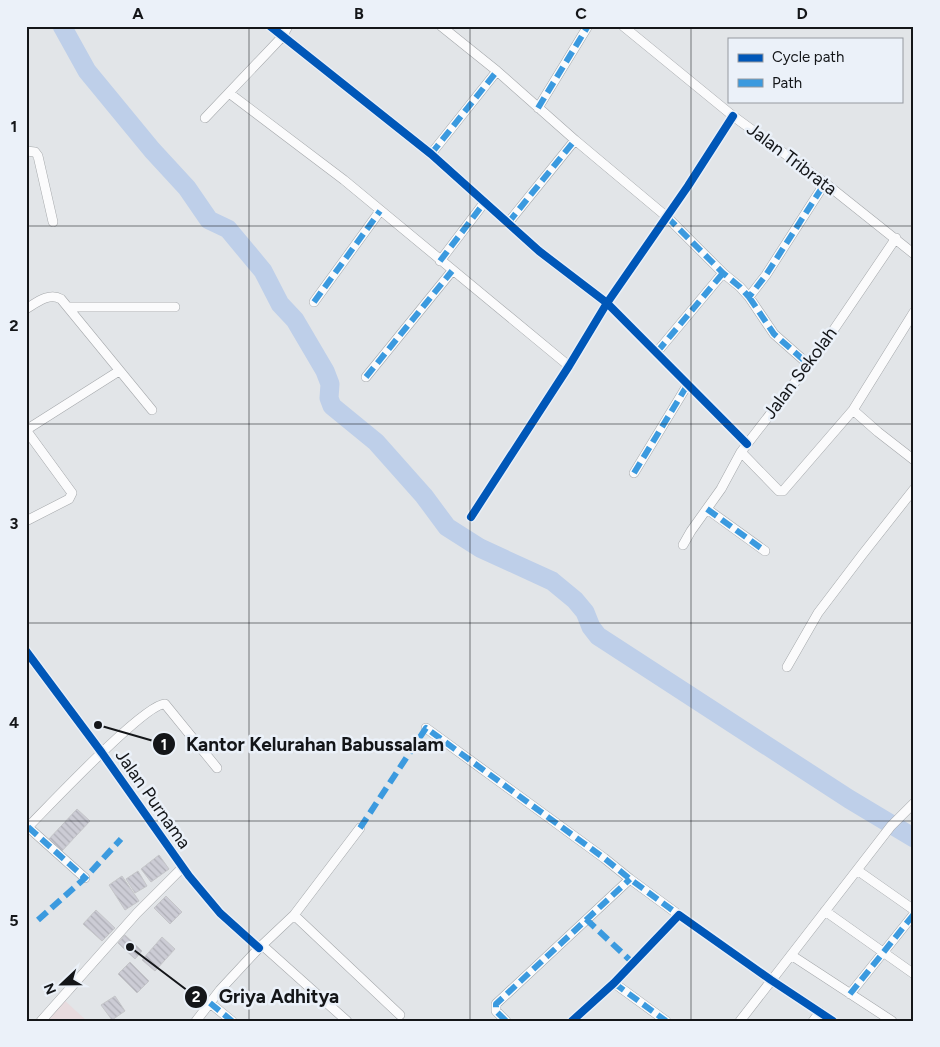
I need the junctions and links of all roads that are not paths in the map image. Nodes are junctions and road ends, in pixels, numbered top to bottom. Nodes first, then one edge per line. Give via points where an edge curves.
1 (270, 26) edge
2 (288, 26) edge
3 (441, 26) edge
4 (588, 26) edge
5 (623, 26) edge
6 (282, 37) junction
7 (497, 71) junction
8 (229, 93) junction
9 (538, 108) junction
10 (733, 116) junction
11 (205, 118) dead end
12 (575, 140) junction
13 (26, 150) edge
14 (431, 154) junction
15 (825, 183) junction
16 (484, 203) junction
17 (380, 211) junction
18 (667, 217) junction
19 (52, 222) dead end
20 (508, 223) junction
21 (896, 238) junction
22 (914, 254) edge
23 (440, 261) junction
24 (452, 271) junction
25 (722, 273) junction
26 (749, 297) junction
27 (314, 302) dead end
28 (607, 302) junction
29 (68, 307) junction
30 (175, 307) dead end
31 (26, 309) edge
32 (914, 312) edge
33 (657, 352) junction
34 (808, 364) junction
35 (569, 366) junction
36 (119, 371) junction
37 (366, 377) dead end
38 (688, 384) junction
39 (152, 410) dead end
40 (853, 410) junction
41 (26, 430) edge
42 (747, 444) junction
43 (741, 452) junction
44 (914, 460) edge
45 (634, 473) dead end
46 (914, 489) edge
47 (707, 510) junction
48 (471, 517) dead end
49 (26, 521) edge
50 (683, 545) dead end
51 (766, 550) dead end
52 (26, 651) edge
53 (787, 667) dead end
54 (426, 728) dead end
55 (102, 753) junction
56 (217, 768) dead end
57 (914, 803) edge
58 (27, 828) edge
59 (360, 828) dead end
60 (182, 868) junction
61 (857, 870) junction
62 (85, 878) dead end
63 (630, 879) junction
64 (914, 910) edge
65 (825, 911) junction
66 (914, 914) edge
67 (294, 915) junction
68 (679, 915) junction
69 (261, 946) junction
70 (883, 953) junction
71 (791, 955) junction
72 (914, 974) edge
73 (771, 980) junction
74 (614, 983) junction
75 (850, 994) junction
76 (210, 1003) junction
77 (820, 1012) junction
78 (400, 1015) dead end
79 (41, 1021) edge
80 (196, 1021) edge
81 (232, 1021) edge
82 (347, 1021) edge
83 (506, 1021) edge
84 (572, 1021) edge
85 (666, 1021) edge
86 (740, 1021) edge
87 (813, 1021) edge
88 (833, 1021) edge
89 (892, 1021) edge

1 - 6 street
2 - 6 street
3 - 7 street
4 - 9 street
5 - 10 street, Jalan Tribrata
6 - 8 street
6 - 14 street
7 - 9 street
7 - 14 street
8 - 11 street
8 - 17 street
9 - 12 street
10 - 15 street, Jalan Tribrata
10 - 18 street
12 - 18 street
12 - 20 street
13 - 19 street via 38,156
14 - 16 street
15 - 21 street, Jalan Tribrata
15 - 26 street
16 - 20 street
16 - 23 street
17 - 23 street
17 - 27 street
18 - 25 street
18 - 28 street
20 - 28 street via 539,251
21 - 22 street, Jalan Tribrata
21 - 34 street, Jalan Sekolah
23 - 24 street
24 - 35 street
24 - 37 street
25 - 26 street
25 - 33 street
26 - 34 street via 774,334
28 - 33 street
28 - 35 street
29 - 30 street
29 - 31 street via 53,296
29 - 36 street
32 - 40 street
33 - 38 street
34 - 42 street, Jalan Sekolah
35 - 48 street
36 - 39 street
36 - 41 street
38 - 42 street
38 - 45 street
40 - 43 street via 783,491 770,484
40 - 44 street
41 - 49 street via 72,493 69,499
42 - 43 street, Jalan Sekolah
43 - 47 street, Jalan Sekolah
46 - 53 street via 818,613
47 - 50 street, Jalan Sekolah
47 - 51 street
52 - 55 street, Jalan Purnama
54 - 63 street
55 - 56 street via 147,712 163,704
55 - 58 street
55 - 60 street, Jalan Purnama
57 - 61 street
58 - 62 street
59 - 67 street
60 - 69 street, Jalan Purnama via 214,907
60 - 79 street via 137,913
61 - 64 street
61 - 65 street
63 - 68 street
63 - 83 street via 496,1004 496,1011
65 - 70 street
65 - 71 street
66 - 70 street
67 - 69 street
67 - 78 street
68 - 73 street
68 - 74 street
69 - 76 street
69 - 82 street, Jalan Purnama
70 - 72 street
70 - 75 street
71 - 73 street
71 - 75 street
73 - 77 street
73 - 86 street
74 - 84 street
74 - 85 street
75 - 89 street
76 - 80 street
76 - 81 street
77 - 87 street
77 - 88 street

